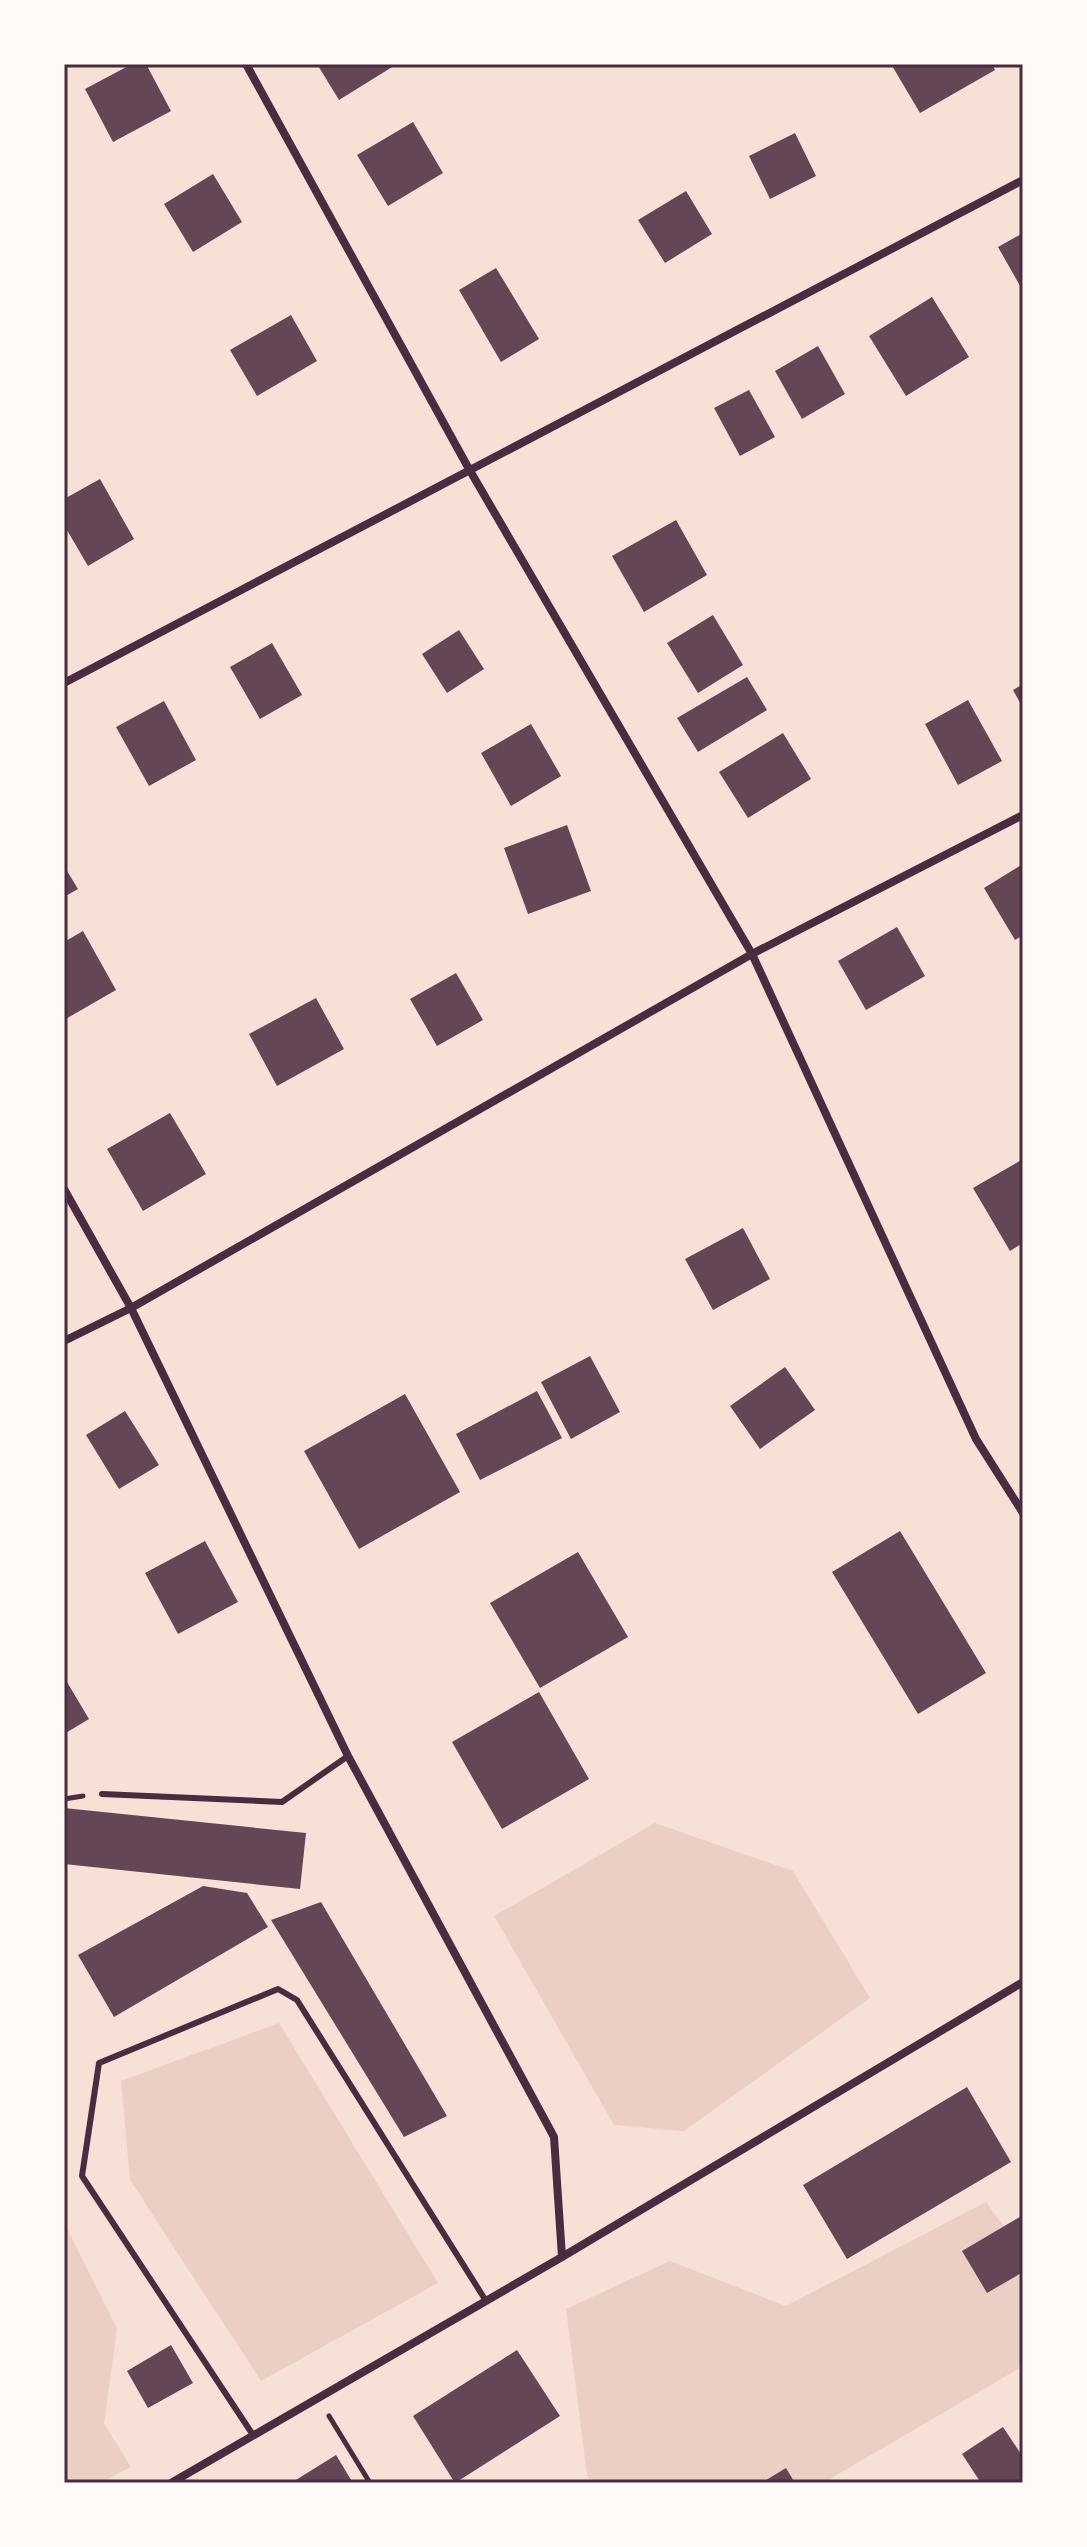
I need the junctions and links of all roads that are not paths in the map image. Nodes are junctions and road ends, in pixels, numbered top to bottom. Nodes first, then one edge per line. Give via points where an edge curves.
1 (246, 64) edge
2 (1023, 180) edge
3 (469, 469) junction
4 (64, 683) edge
5 (1023, 815) edge
6 (752, 954) junction
7 (64, 1189) edge
8 (131, 1308) junction
9 (64, 1341) edge
10 (1023, 1513) edge
11 (348, 1756) junction
12 (102, 1794) dead end
13 (1023, 1982) edge
14 (562, 2257) junction
15 (486, 2301) junction
16 (253, 2435) junction
17 (171, 2483) edge

1 - 3 street
2 - 3 street
3 - 4 street
3 - 6 street
5 - 6 street
6 - 8 street
6 - 10 street via 976,1439
7 - 8 street
8 - 9 street
8 - 11 street
11 - 12 lane via 282,1802
11 - 14 street via 554,2137
13 - 14 street
14 - 15 street
15 - 16 street
15 - 16 lane via 297,2000 278,1989 99,2063 82,2176
16 - 17 street

